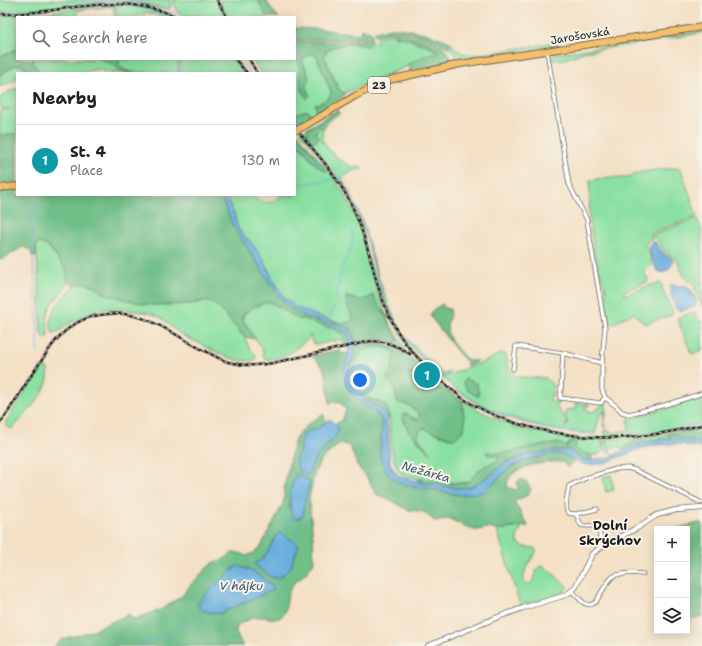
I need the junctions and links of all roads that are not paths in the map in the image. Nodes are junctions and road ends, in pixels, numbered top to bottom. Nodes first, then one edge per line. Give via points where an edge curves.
1 (702, 27) edge
2 (547, 51) junction
3 (296, 130) edge
4 (16, 186) edge
5 (0, 188) edge
6 (563, 353) junction
7 (602, 363) junction
8 (513, 369) dead end
9 (702, 393) edge
10 (605, 397) junction
11 (702, 503) edge
12 (702, 508) edge
13 (597, 509) dead end
14 (576, 514) junction
15 (600, 541) junction
16 (608, 543) junction
17 (599, 548) junction
18 (643, 574) dead end
19 (572, 591) junction
20 (428, 646) edge

1 - 2 main road, Jarošovská / 23
2 - 3 main road, Jarošovská / 23, bridge via 460,64 389,80 355,96
2 - 7 street via 569,184 587,220 605,328
4 - 5 main road
6 - 7 street
6 - 8 street via 516,346
6 - 10 street via 560,398 600,403
7 - 10 street via 602,390
9 - 10 street via 629,414 622,412
11 - 14 street via 635,470 622,468 586,478 569,486 566,507 570,514
12 - 16 street via 676,510 657,515
13 - 14 street
14 - 15 street via 581,525 598,528
15 - 16 street
15 - 17 street
16 - 17 street
17 - 19 street via 592,554
18 - 19 street via 618,574 613,577 593,605 585,604
19 - 20 street via 563,597 498,617

